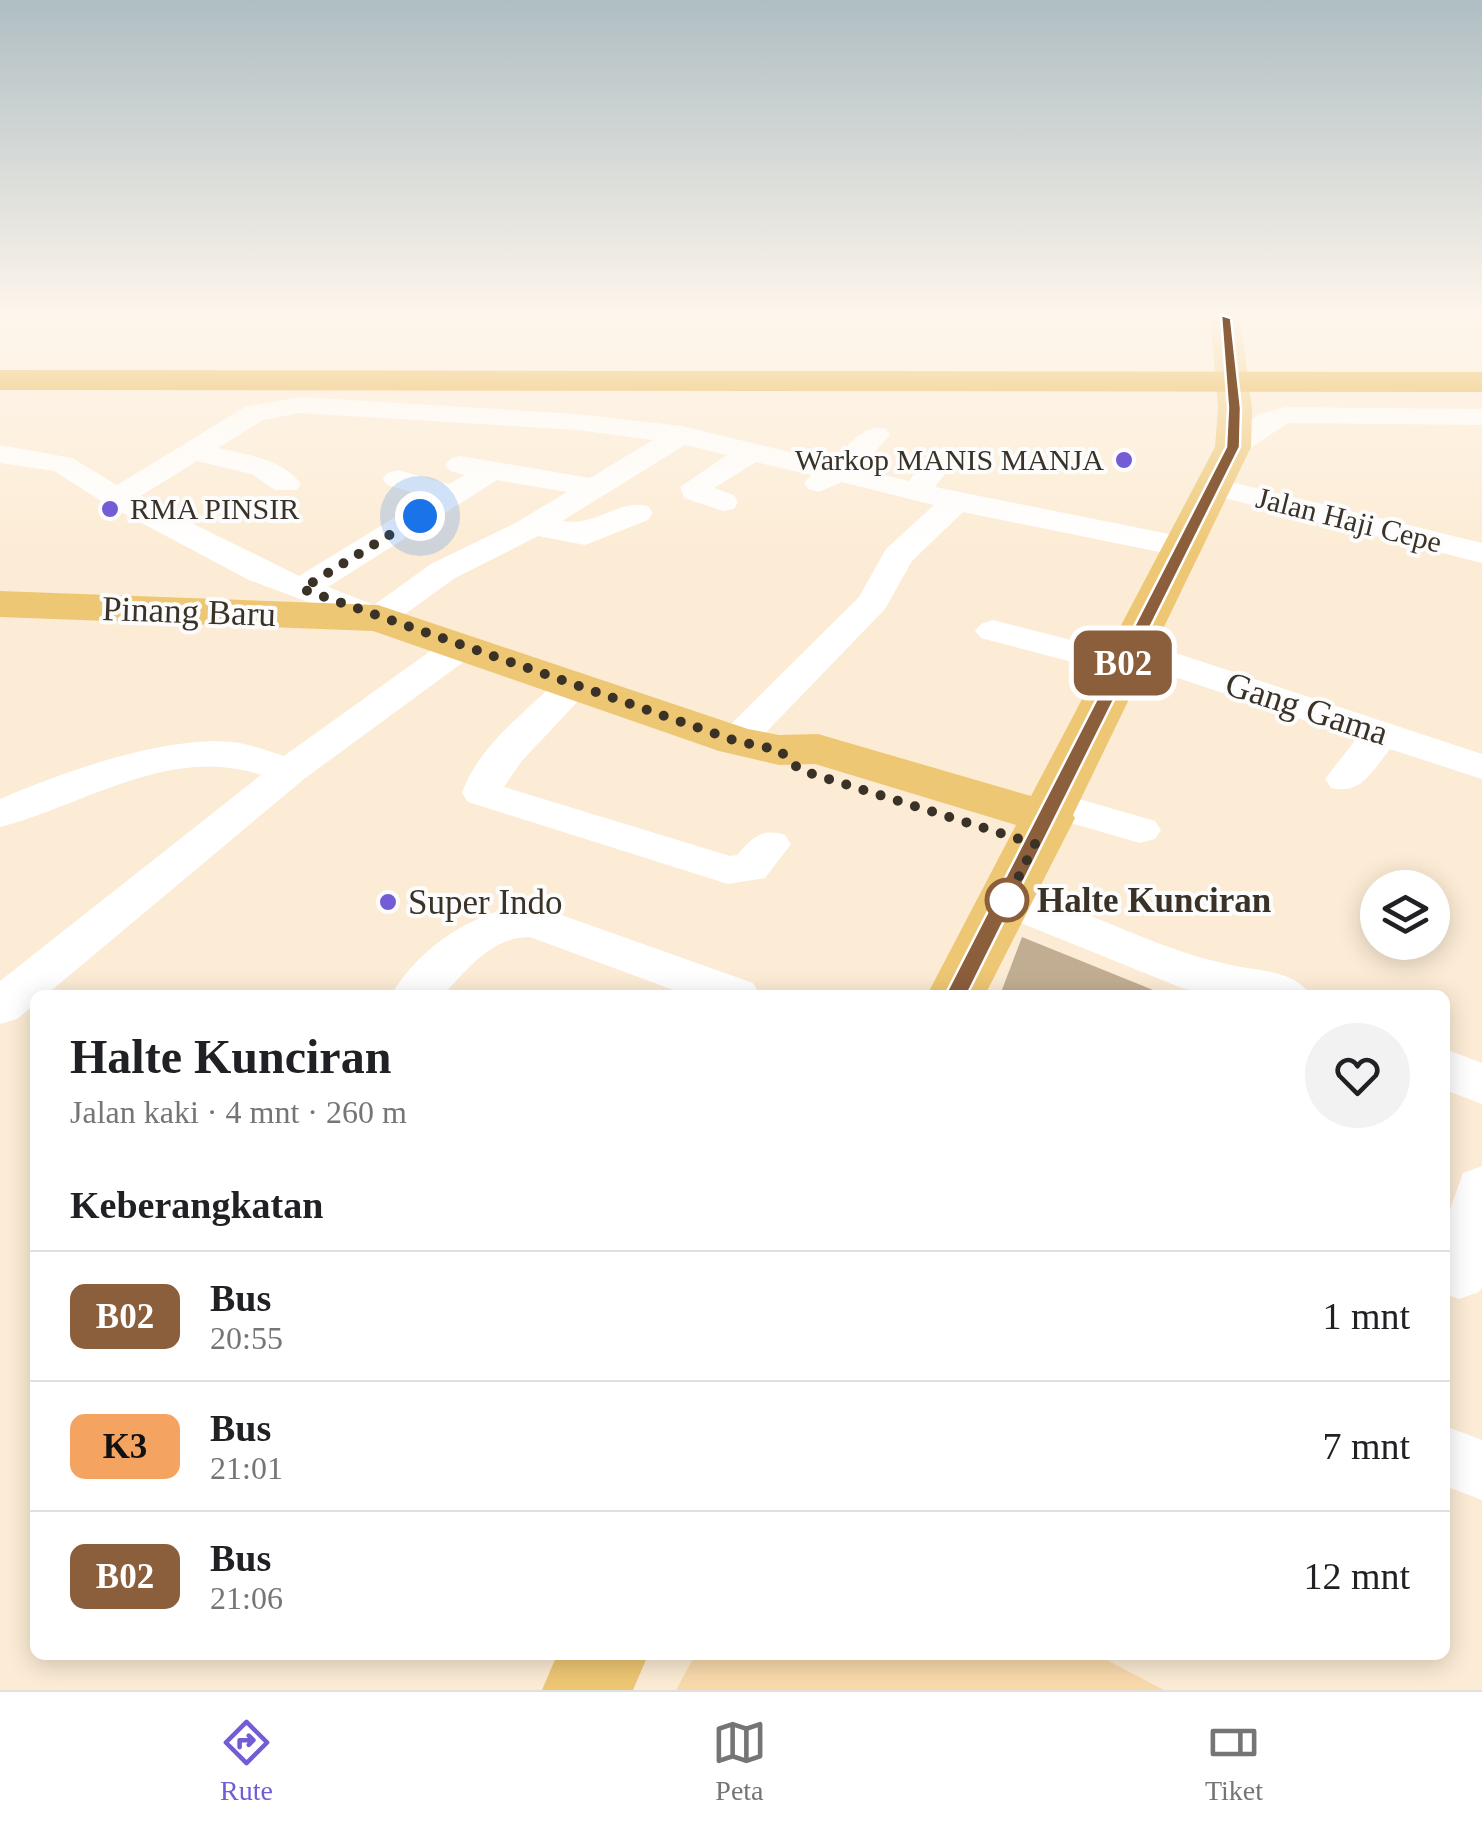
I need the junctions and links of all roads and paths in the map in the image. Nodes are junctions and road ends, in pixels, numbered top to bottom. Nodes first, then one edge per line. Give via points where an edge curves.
1 (1227, 397) edge
2 (1482, 417) edge
3 (508, 430) dead end
4 (681, 435) junction
5 (876, 435) dead end
6 (1228, 448) junction
7 (753, 451) junction
8 (195, 452) junction
9 (653, 453) junction
10 (0, 454) edge
11 (945, 454) dead end
12 (840, 471) junction
13 (467, 478) junction
14 (398, 479) dead end
15 (286, 484) dead end
16 (813, 486) dead end
17 (596, 488) junction
18 (918, 489) junction
19 (117, 498) junction
20 (1065, 499) dead end
21 (956, 501) junction
22 (723, 502) dead end
23 (534, 526) junction
24 (1083, 527) junction
25 (636, 529) dead end
26 (1184, 547) junction
27 (1482, 553) edge
28 (302, 589) junction
29 (0, 604) edge
30 (378, 618) junction
31 (993, 631) dead end
32 (460, 647) junction
33 (1127, 657) junction
34 (574, 685) junction
35 (1383, 732) junction
36 (758, 746) junction
37 (1482, 767) edge
38 (290, 771) junction
39 (1345, 779) dead end
40 (0, 814) edge
41 (1046, 822) junction
42 (1140, 830) dead end
43 (770, 844) dead end
44 (1007, 901) junction
45 (420, 990) edge
46 (722, 990) edge
47 (959, 990) edge
48 (1272, 990) edge
49 (0, 1007) edge
50 (1450, 1070) edge
51 (1482, 1084) edge
52 (1482, 1188) edge
53 (1459, 1275) dead end
54 (1450, 1458) edge
55 (1482, 1470) edge
56 (602, 1660) edge
57 (586, 1690) edge

1 - 6 main road
2 - 6 street via 1286,415
3 - 9 street
4 - 7 street
4 - 8 street via 300,405 255,413
4 - 9 street
5 - 12 street
6 - 26 main road
6 - 27 street, Jalan Haji Cepe
7 - 12 street
7 - 22 street via 695,486 695,492
8 - 15 street via 262,467
8 - 19 street
9 - 17 street
10 - 19 street via 62,464
11 - 18 street
12 - 16 street
12 - 18 street
13 - 14 street
13 - 17 street via 556,479
13 - 28 street
17 - 23 street
18 - 21 street
19 - 28 street
20 - 24 street via 1096,508
21 - 24 street
21 - 36 street via 898,556 872,602
23 - 25 street via 585,534
23 - 30 street via 443,571
24 - 26 street
26 - 33 main road
28 - 30 street
29 - 30 main road, Pinang Baru
30 - 32 main road, Pinang Baru
31 - 33 street, Gang Gama
32 - 34 main road, Pinang Baru
32 - 38 street
33 - 35 street, Gang Gama
33 - 41 main road
34 - 36 main road, Pinang Baru
34 - 43 street via 498,766 482,794 728,870 750,868
35 - 37 street, Gang Gama
35 - 39 street
36 - 41 main road, Pinang Baru via 800,770
38 - 40 street via 230,754 165,761 38,796
38 - 49 street
41 - 42 street
41 - 44 main road
44 - 47 main road
44 - 48 street via 1198,976
45 - 46 street via 485,928 510,920 534,922
50 - 51 street
52 - 53 street
54 - 55 street
56 - 57 main road

